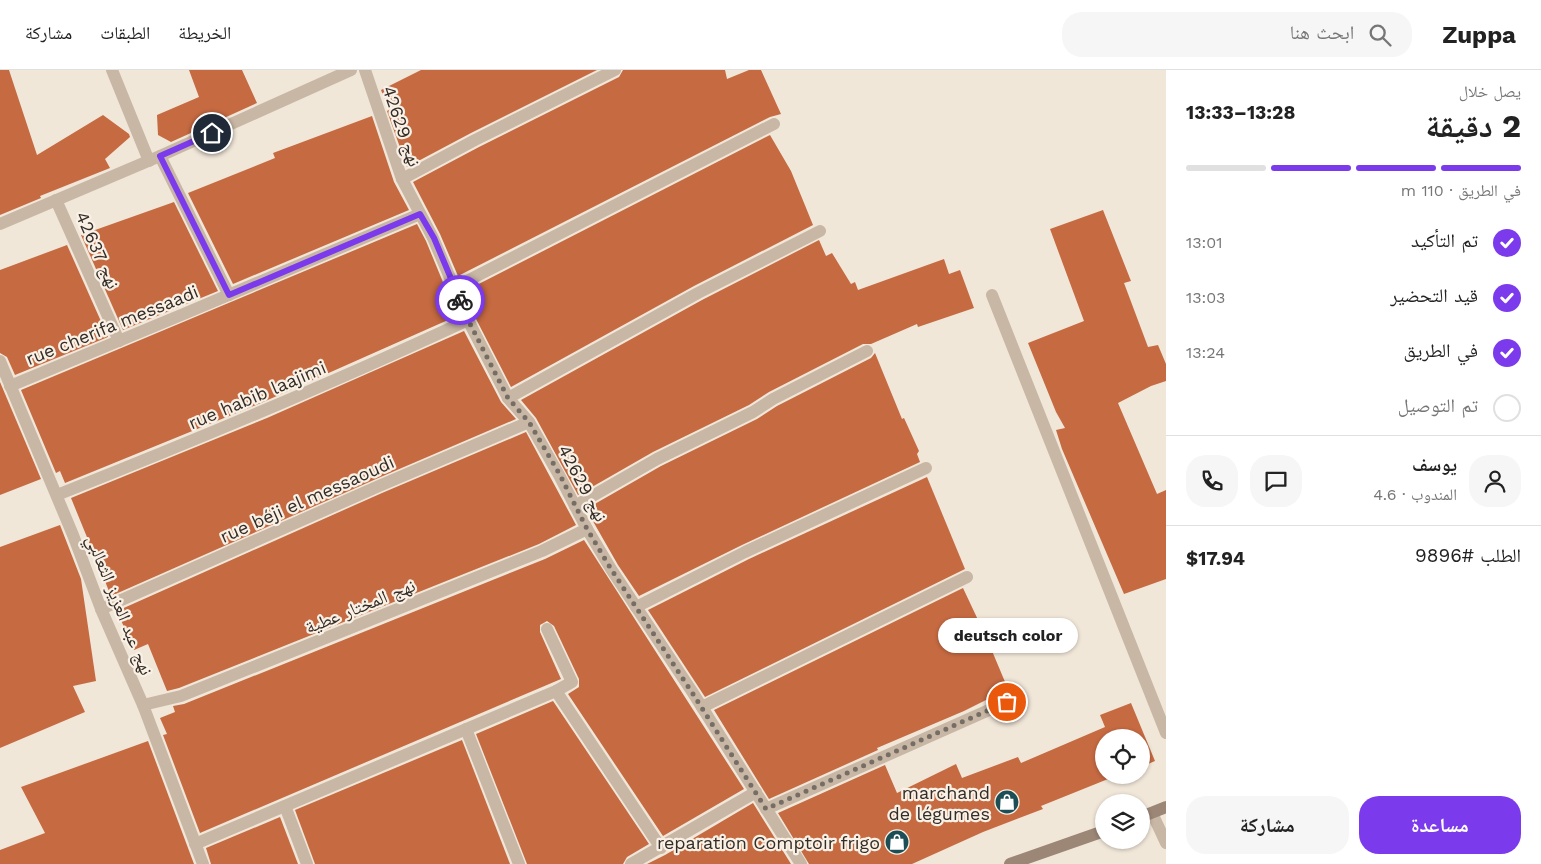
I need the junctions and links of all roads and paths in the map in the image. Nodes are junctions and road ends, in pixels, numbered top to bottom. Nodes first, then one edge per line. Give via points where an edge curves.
1 (112, 70) edge
2 (351, 70) edge
3 (365, 70) edge
4 (615, 70) edge
5 (774, 124) dead end
6 (154, 158) junction
7 (402, 179) junction
8 (56, 200) junction
9 (420, 214) junction
10 (0, 224) edge
11 (820, 231) dead end
12 (455, 287) junction
13 (992, 294) dead end
14 (229, 295) junction
15 (468, 320) junction
16 (119, 341) junction
17 (867, 351) dead end
18 (0, 361) edge
19 (10, 386) junction
20 (508, 398) junction
21 (529, 422) junction
22 (926, 468) dead end
23 (57, 495) junction
24 (575, 506) junction
25 (587, 529) junction
26 (967, 577) dead end
27 (636, 607) junction
28 (101, 609) junction
29 (547, 629) dead end
30 (556, 691) junction
31 (1007, 702) dead end
32 (143, 705) junction
33 (702, 707) junction
34 (466, 729) junction
35 (1166, 733) edge
36 (756, 792) junction
37 (284, 806) junction
38 (1166, 807) edge
39 (766, 809) junction
40 (1150, 814) edge
41 (1150, 819) edge
42 (1095, 833) edge
43 (1166, 843) edge
44 (195, 844) junction
45 (661, 848) junction
46 (203, 864) edge
47 (307, 864) edge
48 (518, 864) edge
49 (631, 864) edge
50 (801, 864) edge
51 (1010, 864) edge

1 - 6 street
2 - 6 street
3 - 7 street, نهج 42629
4 - 7 street
5 - 12 street
6 - 8 street
6 - 14 street
7 - 9 street, نهج 42629
8 - 10 street
8 - 16 street, نهج 42637
9 - 12 street, نهج 42629
9 - 14 street, rue cherifa messaadi
11 - 20 street via 698,293
12 - 15 street, نهج 42629
13 - 35 street
14 - 16 street, rue cherifa messaadi
15 - 20 street, نهج 42629
15 - 23 street, rue habib laajimi via 362,370
16 - 19 street, rue cherifa messaadi
17 - 24 street
18 - 19 street, نهج عبد العزيز الثعالبي
19 - 23 street, نهج عبد العزيز الثعالبي
20 - 21 street, نهج 42629
21 - 24 street, نهج 42629
21 - 28 street, rue béji el messaoudi
22 - 27 street
23 - 28 street, نهج عبد العزيز الثعالبي
24 - 25 street, نهج 42629
25 - 27 street, نهج 42629
25 - 32 street, نهج المختار عطية via 542,551 180,696
26 - 33 street
27 - 33 street, نهج 42629
28 - 32 street, نهج عبد العزيز الثعالبي
29 - 30 street via 572,682
30 - 34 street
30 - 45 street
31 - 39 street
32 - 44 street, نهج عبد العزيز الثعالبي
33 - 36 street, نهج 42629
34 - 37 street
34 - 48 street
36 - 39 street, نهج 42629
36 - 45 street
37 - 44 street
37 - 47 street
38 - 40 street
39 - 50 street, نهج 42629
41 - 43 street
42 - 51 street
44 - 46 street, نهج عبد العزيز الثعالبي
45 - 49 street

